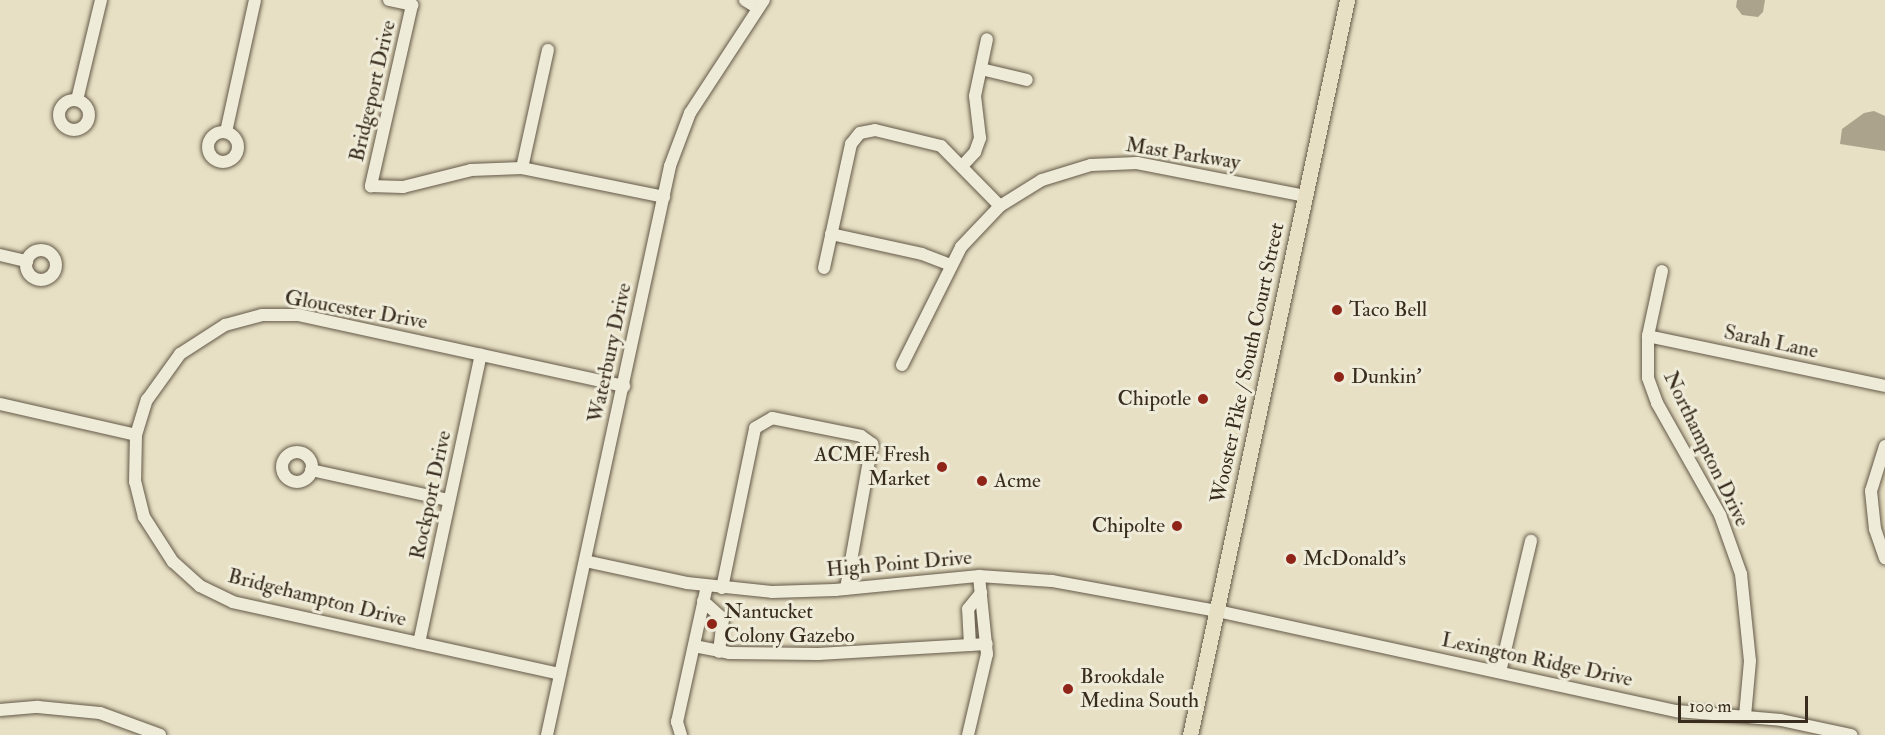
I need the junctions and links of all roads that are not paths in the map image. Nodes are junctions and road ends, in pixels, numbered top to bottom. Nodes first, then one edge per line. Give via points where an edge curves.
1 (101, 0) edge
2 (255, 0) edge
3 (389, 0) edge
4 (745, 0) edge
5 (1347, 0) edge
6 (761, 4) edge
7 (987, 39) dead end
8 (548, 50) dead end
9 (981, 69) junction
10 (1027, 80) dead end
11 (77, 100) dead end
12 (226, 132) dead end
13 (963, 165) junction
14 (522, 168) junction
15 (1305, 196) junction
16 (664, 197) junction
17 (1000, 206) junction
18 (831, 234) junction
19 (0, 255) edge
20 (27, 261) dead end
21 (950, 265) junction
22 (824, 268) dead end
23 (1662, 271) dead end
24 (1648, 336) junction
25 (481, 355) junction
26 (902, 365) dead end
27 (624, 386) junction
28 (1885, 386) edge
29 (0, 404) edge
30 (136, 435) junction
31 (1885, 446) edge
32 (311, 470) dead end
33 (449, 500) junction
34 (1531, 541) dead end
35 (1885, 558) edge
36 (585, 561) junction
37 (979, 576) junction
38 (707, 586) junction
39 (722, 588) junction
40 (846, 589) junction
41 (981, 593) junction
42 (704, 601) junction
43 (1217, 611) junction
44 (419, 643) junction
45 (987, 644) junction
46 (970, 645) junction
47 (694, 646) junction
48 (719, 652) junction
49 (1500, 672) junction
50 (560, 674) junction
51 (0, 710) edge
52 (1745, 716) junction
53 (160, 735) edge
54 (547, 735) edge
55 (681, 735) edge
56 (968, 735) edge
57 (1190, 735) edge
58 (1851, 735) edge

1 - 11 street
2 - 12 street
3 - 14 street, Bridgeport Drive via 412,5 371,186 403,187 471,170
4 - 6 street
5 - 15 main road, Wooster Pike / South Court Street
6 - 16 street, Waterbury Drive via 690,113 675,150
7 - 9 street
8 - 14 street
9 - 10 street
9 - 13 street via 975,96 980,138 975,152
13 - 17 street
13 - 18 street via 935,143 875,130 860,133 851,144
14 - 16 street
15 - 17 street, Mast Parkway via 1162,166 1115,163 1051,176
15 - 43 main road, Wooster Pike / South Court Street
16 - 27 street, Waterbury Drive
17 - 21 street, Mast Parkway via 974,230
18 - 21 street via 922,254
18 - 22 street
19 - 20 street
21 - 26 street, Mast Parkway
23 - 24 street, Northampton Drive
24 - 28 street, Sarah Lane
24 - 52 street, Northampton Drive via 1646,366 1651,391 1720,515 1741,574 1750,661
25 - 27 street, Gloucester Drive
25 - 30 street, Gloucester Drive via 298,315 244,318 209,333 180,354 152,391
25 - 33 street, Rockport Drive
27 - 36 street, Waterbury Drive
29 - 30 street
30 - 44 street, Bridgehampton Drive via 135,482 144,517 173,562 200,586 232,602
31 - 35 street via 1871,491 1875,529
32 - 33 street
33 - 44 street, Rockport Drive
34 - 49 street
36 - 38 street, High Point Drive
36 - 50 street, Waterbury Drive
37 - 40 street, High Point Drive
37 - 41 street
37 - 43 street, High Point Drive via 1093,587
38 - 39 street, High Point Drive
38 - 42 street
39 - 40 street, High Point Drive via 772,592
39 - 40 street via 755,428 772,418 861,436 872,444
41 - 45 street
41 - 46 street via 968,609
42 - 47 street
42 - 48 street via 723,619
43 - 49 street, Lexington Ridge Drive
43 - 57 main road, Wooster Pike / South Court Street
44 - 50 street, Bridgehampton Drive
45 - 46 street
45 - 56 street
46 - 48 street via 819,654
47 - 48 street
47 - 55 street via 677,722
49 - 52 street, Lexington Ridge Drive via 1677,711
50 - 54 street, Waterbury Drive
51 - 53 street via 38,707 100,713
52 - 58 street, Lexington Ridge Drive

